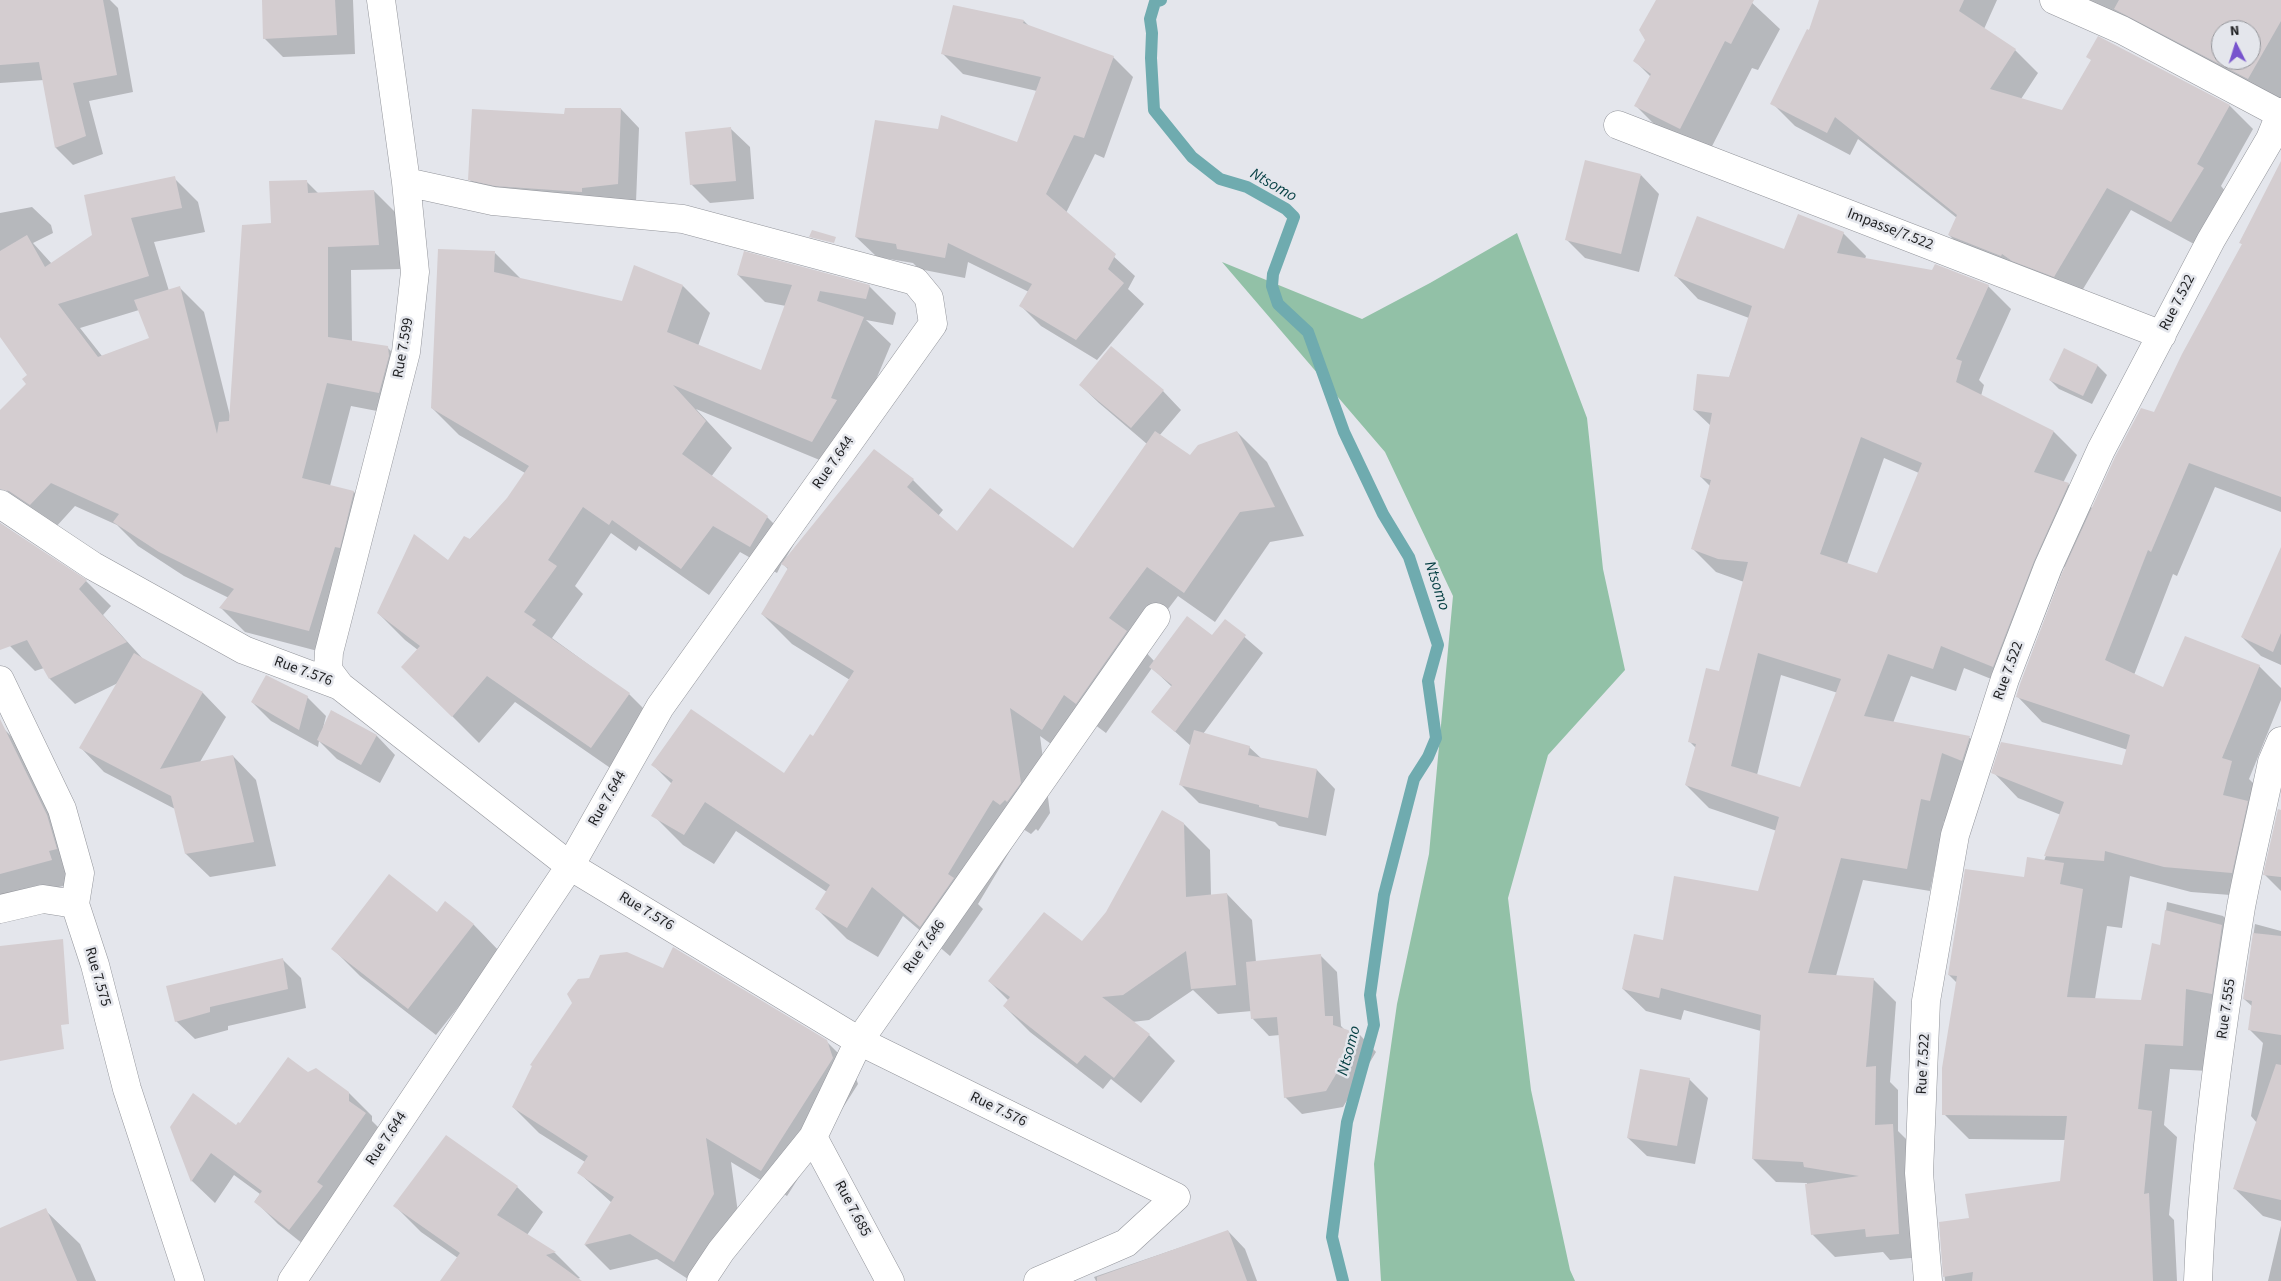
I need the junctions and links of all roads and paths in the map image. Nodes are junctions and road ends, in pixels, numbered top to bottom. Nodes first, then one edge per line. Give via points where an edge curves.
1 (381, 0) edge
2 (2054, 0) edge
3 (2281, 113) edge
4 (1618, 125) dead end
5 (2276, 142) edge
6 (406, 182) junction
7 (2162, 335) junction
8 (0, 504) edge
9 (1156, 617) dead end
10 (0, 680) edge
11 (340, 686) junction
12 (2281, 741) edge
13 (570, 866) junction
14 (75, 904) junction
15 (0, 909) edge
16 (859, 1041) junction
17 (813, 1137) junction
18 (190, 1281) edge
19 (292, 1281) edge
20 (701, 1281) edge
21 (890, 1281) edge
22 (1038, 1281) edge
23 (1928, 1281) edge
24 (2198, 1281) edge

1 - 6 street, Rue 7.599
2 - 3 street via 2122,30
3 - 5 street, Rue 7.522
4 - 7 street, Impasse/7.522
5 - 7 street, Rue 7.522 via 2211,240
6 - 11 street, Rue 7.599 via 415,272 406,352 330,652 328,670
6 - 13 street, Rue 7.644 via 493,201 683,219 915,281 929,298 933,324 660,707
7 - 23 street, Rue 7.522 via 2101,450 2048,567 2006,678 1955,835 1926,1001 1919,1173
8 - 11 street, Rue 7.576 via 93,566 244,650
9 - 16 street, Rue 7.646
10 - 14 street, Rue 7.575 via 62,809 80,874
11 - 13 street, Rue 7.576
12 - 24 street, Rue 7.555 via 2272,762 2242,906 2211,1126
13 - 16 street, Rue 7.576
13 - 19 street, Rue 7.644
14 - 15 street via 43,899
14 - 18 street, Rue 7.575 via 128,1089
16 - 17 street, Rue 7.646
16 - 22 street, Rue 7.576 via 1176,1197 1126,1243
17 - 20 street, Rue 7.646 via 721,1251
17 - 21 street, Rue 7.685

